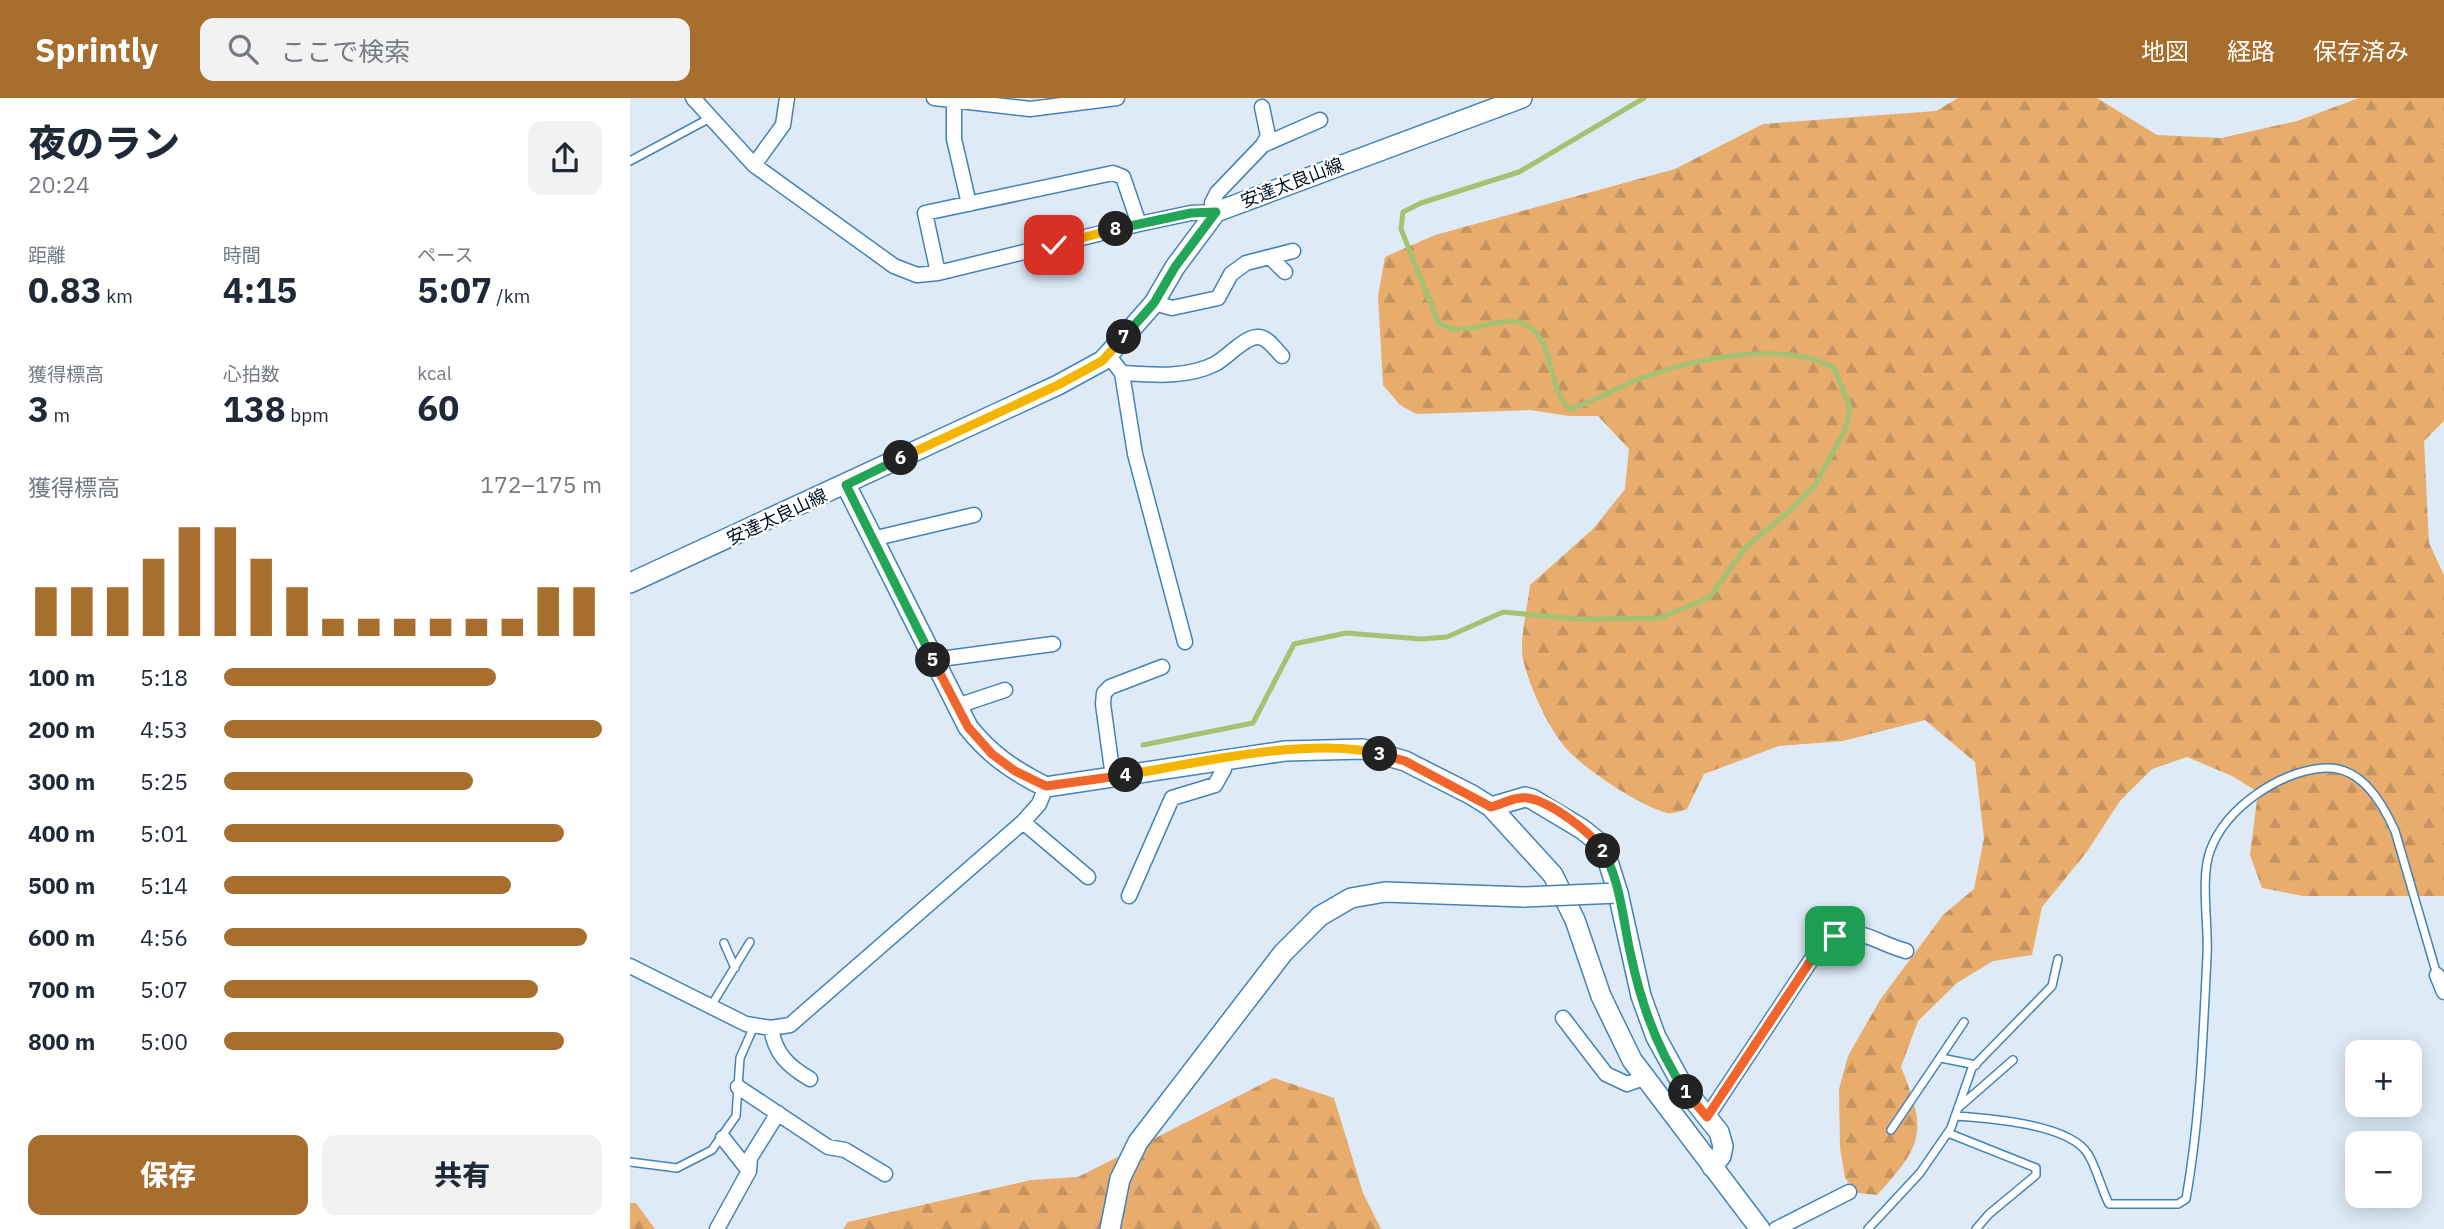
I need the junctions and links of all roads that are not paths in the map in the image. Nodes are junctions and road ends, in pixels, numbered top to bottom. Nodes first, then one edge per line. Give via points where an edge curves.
1 (692, 98) edge
2 (787, 98) edge
3 (934, 98) edge
4 (1117, 98) edge
5 (1511, 100) edge
6 (954, 101) junction
7 (997, 102) edge
8 (1262, 107) dead end
9 (710, 118) junction
10 (1320, 120) dead end
11 (1263, 145) junction
12 (630, 161) edge
13 (754, 165) junction
14 (969, 204) junction
15 (1216, 212) junction
16 (1139, 223) junction
17 (1293, 251) dead end
18 (1271, 258) junction
19 (1285, 272) dead end
20 (938, 273) junction
21 (1154, 303) junction
22 (1108, 355) junction
23 (1282, 356) dead end
24 (1122, 373) junction
25 (846, 485) junction
26 (974, 515) dead end
27 (872, 539) junction
28 (630, 583) edge
29 (1185, 642) dead end
30 (1054, 644) dead end
31 (933, 660) junction
32 (1162, 667) dead end
33 (1005, 690) dead end
34 (957, 706) junction
35 (1226, 758) junction
36 (1113, 777) junction
37 (1046, 786) junction
38 (1491, 807) junction
39 (1023, 822) junction
40 (1088, 877) dead end
41 (1618, 893) junction
42 (1129, 896) dead end
43 (750, 942) dead end
44 (724, 943) dead end
45 (1906, 951) dead end
46 (2058, 959) dead end
47 (630, 966) edge
48 (735, 968) junction
49 (2441, 977) edge
50 (2444, 992) edge
51 (711, 1006) junction
52 (1563, 1018) dead end
53 (1964, 1022) dead end
54 (754, 1026) junction
55 (771, 1028) junction
56 (1941, 1058) junction
57 (2013, 1060) dead end
58 (1976, 1065) junction
59 (1644, 1078) junction
60 (810, 1079) dead end
61 (738, 1087) junction
62 (1956, 1112) junction
63 (778, 1114) junction
64 (1707, 1117) junction
65 (1891, 1130) dead end
66 (1948, 1133) junction
67 (723, 1138) junction
68 (630, 1161) edge
69 (1712, 1167) junction
70 (749, 1171) junction
71 (885, 1174) dead end
72 (1849, 1192) dead end
73 (717, 1229) edge
74 (1110, 1229) edge
75 (1760, 1229) edge
76 (1776, 1229) edge
77 (1868, 1229) edge
78 (1976, 1229) edge

1 - 9 street
2 - 13 street via 783,125
3 - 6 street
4 - 7 street via 1030,109
5 - 15 street, 安達太良山線
6 - 7 street
6 - 14 street via 954,139
8 - 11 street via 1268,136
9 - 12 lane
9 - 13 street
10 - 11 street
11 - 15 street via 1217,193 1212,203
13 - 20 street via 894,266 917,275
14 - 16 street via 1120,173
14 - 20 street via 925,213
15 - 16 street
15 - 21 street, 安達太良山線
16 - 20 street
17 - 18 street
18 - 19 street
18 - 21 street via 1246,263 1231,274 1218,298 1172,308
21 - 22 street, 安達太良山線
22 - 24 street
22 - 25 street, 安達太良山線 via 1058,385
23 - 24 street via 1265,338 1258,337 1214,364 1188,373
24 - 29 street via 1135,454
25 - 27 street
25 - 28 street, 安達太良山線
26 - 27 street
27 - 31 street
30 - 31 street
31 - 34 street
32 - 36 street via 1104,693
33 - 34 street
34 - 37 street via 992,754
35 - 36 street
35 - 38 street via 1285,751 1363,750 1405,761
35 - 42 street via 1214,785 1172,798
36 - 37 street
37 - 39 street via 1039,804
38 - 41 street via 1525,797 1563,816 1597,841
38 - 59 street via 1553,874 1605,1006
39 - 40 street
39 - 55 street via 810,1010 790,1025
41 - 64 street via 1641,996 1656,1037 1684,1088
41 - 74 street, bridge via 1524,897 1385,892 1351,898 1320,916 1283,953 1138,1142 1120,1179
43 - 48 lane
44 - 48 lane
45 - 64 street via 1847,932 1821,945
46 - 58 lane via 2052,986
47 - 51 street
48 - 51 lane
49 - 50 street
49 - 62 lane via 2387,813 2360,778 2336,767 2315,769 2280,781 2243,805 2223,826 2210,852 2206,980 2186,1199 2178,1204 2109,1204 2088,1154 2068,1135
51 - 54 street
52 - 59 street via 1606,1074 1627,1084
53 - 56 lane
54 - 55 street
54 - 61 lane via 740,1058
55 - 60 street via 783,1061
56 - 58 lane
56 - 65 lane
57 - 62 lane
58 - 62 lane
59 - 69 street
61 - 63 street
61 - 67 lane via 736,1116
62 - 66 lane
63 - 70 street via 750,1158
63 - 71 street via 828,1147 845,1150
64 - 69 street via 1723,1146
66 - 77 lane via 1920,1173
66 - 78 lane via 2036,1168 2036,1175
67 - 68 lane via 712,1150 677,1168
67 - 70 street
69 - 75 street
70 - 73 street
72 - 76 street

